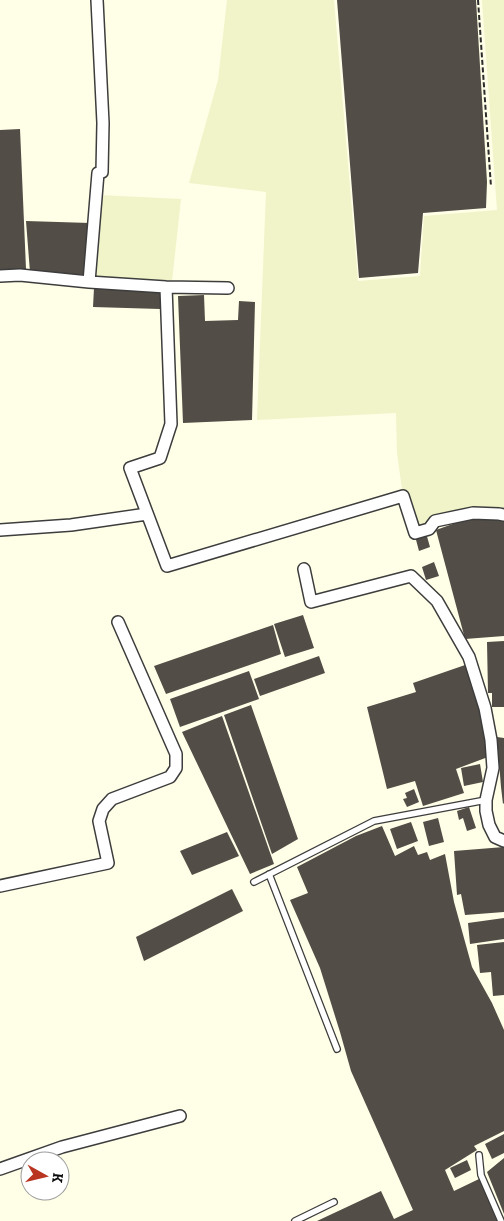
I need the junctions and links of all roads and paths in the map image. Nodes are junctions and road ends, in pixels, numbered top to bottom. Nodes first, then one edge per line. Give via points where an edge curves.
1 (97, 0) edge
2 (478, 0) edge
3 (490, 187) dead end
4 (0, 276) edge
5 (90, 282) junction
6 (166, 287) junction
7 (228, 288) dead end
8 (147, 514) junction
9 (504, 515) edge
10 (0, 530) edge
11 (304, 569) dead end
12 (118, 622) dead end
13 (486, 800) junction
14 (504, 841) edge
15 (269, 874) junction
16 (254, 882) dead end
17 (0, 886) edge
18 (337, 1049) dead end
19 (180, 1116) dead end
20 (479, 1155) dead end
21 (0, 1169) edge
22 (334, 1202) dead end
23 (295, 1221) edge
24 (501, 1221) edge

1 - 5 street via 102,172 98,173
2 - 3 path
4 - 5 street via 20,274
5 - 6 street
6 - 7 street
6 - 8 street via 171,424 160,458 130,468
8 - 9 street via 166,566 403,496 415,533 429,529 435,521 473,513
8 - 10 street via 71,525
11 - 13 street via 311,602 411,576 437,601 469,657 486,708 493,768
12 - 17 street via 176,754 176,768 170,777 112,799 103,809 99,821 108,863
13 - 14 street via 489,825 495,837
13 - 15 lane via 374,821
15 - 16 lane
15 - 18 lane
19 - 21 street via 62,1147
20 - 24 lane via 481,1175
22 - 23 lane

